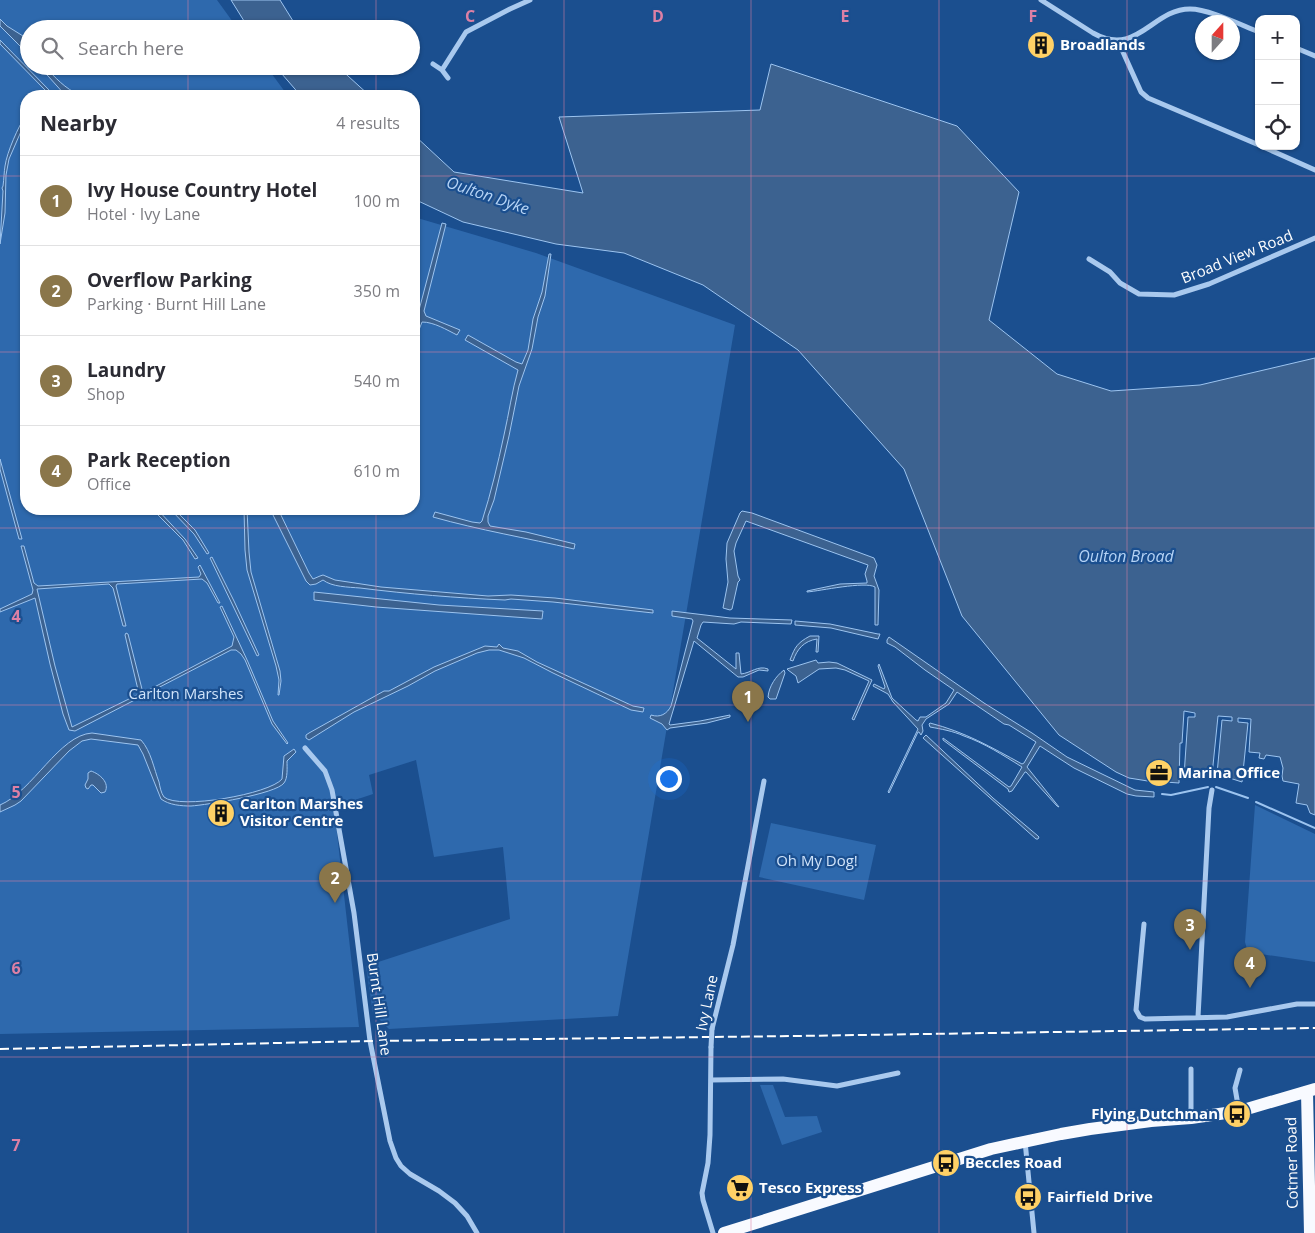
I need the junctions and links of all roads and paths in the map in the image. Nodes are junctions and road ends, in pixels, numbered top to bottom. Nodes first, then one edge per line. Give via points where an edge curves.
1 (530, 0) edge
2 (1041, 0) edge
3 (1255, 30) edge
4 (1118, 41) junction
5 (1300, 50) edge
6 (1315, 56) edge
7 (433, 64) dead end
8 (442, 70) junction
9 (448, 78) dead end
10 (1255, 144) edge
11 (1269, 150) edge
12 (1315, 170) edge
13 (1315, 238) edge
14 (1089, 259) dead end
15 (305, 748) dead end
16 (764, 780) dead end
17 (1212, 790) dead end
18 (1144, 924) dead end
19 (1315, 1004) edge
20 (1198, 1017) junction
21 (1191, 1069) dead end
22 (1240, 1070) dead end
23 (898, 1073) dead end
24 (711, 1080) junction
25 (1311, 1090) edge
26 (1240, 1112) junction
27 (1191, 1118) junction
28 (1025, 1141) junction
29 (477, 1233) edge
30 (713, 1233) edge
31 (724, 1233) edge
32 (1034, 1233) edge
33 (1310, 1233) edge

1 - 8 street via 466,32
2 - 4 street via 1100,37
3 - 4 street via 1203,10 1189,9 1175,11 1140,34
4 - 10 street via 1141,92 1148,98
5 - 6 street
7 - 8 street
8 - 9 street
11 - 12 street
13 - 14 street, Broad View Road via 1209,284 1174,295 1139,294 1120,284 1110,272
15 - 29 street, Burnt Hill Lane via 325,771 332,790 354,913 370,1041 396,1158 410,1174 455,1203
16 - 24 street, Ivy Lane, bridge via 733,945 712,1029
17 - 20 street
18 - 20 street via 1138,1014 1145,1019
19 - 20 street via 1297,1004 1227,1017
21 - 27 street
22 - 26 street via 1235,1088
23 - 24 street via 837,1086 783,1079
24 - 30 street, Ivy Lane via 708,1163 702,1193
25 - 26 highway
25 - 33 highway, Cotmer Road
26 - 27 highway
27 - 28 highway via 1115,1125
28 - 31 highway via 938,1164
28 - 32 street

